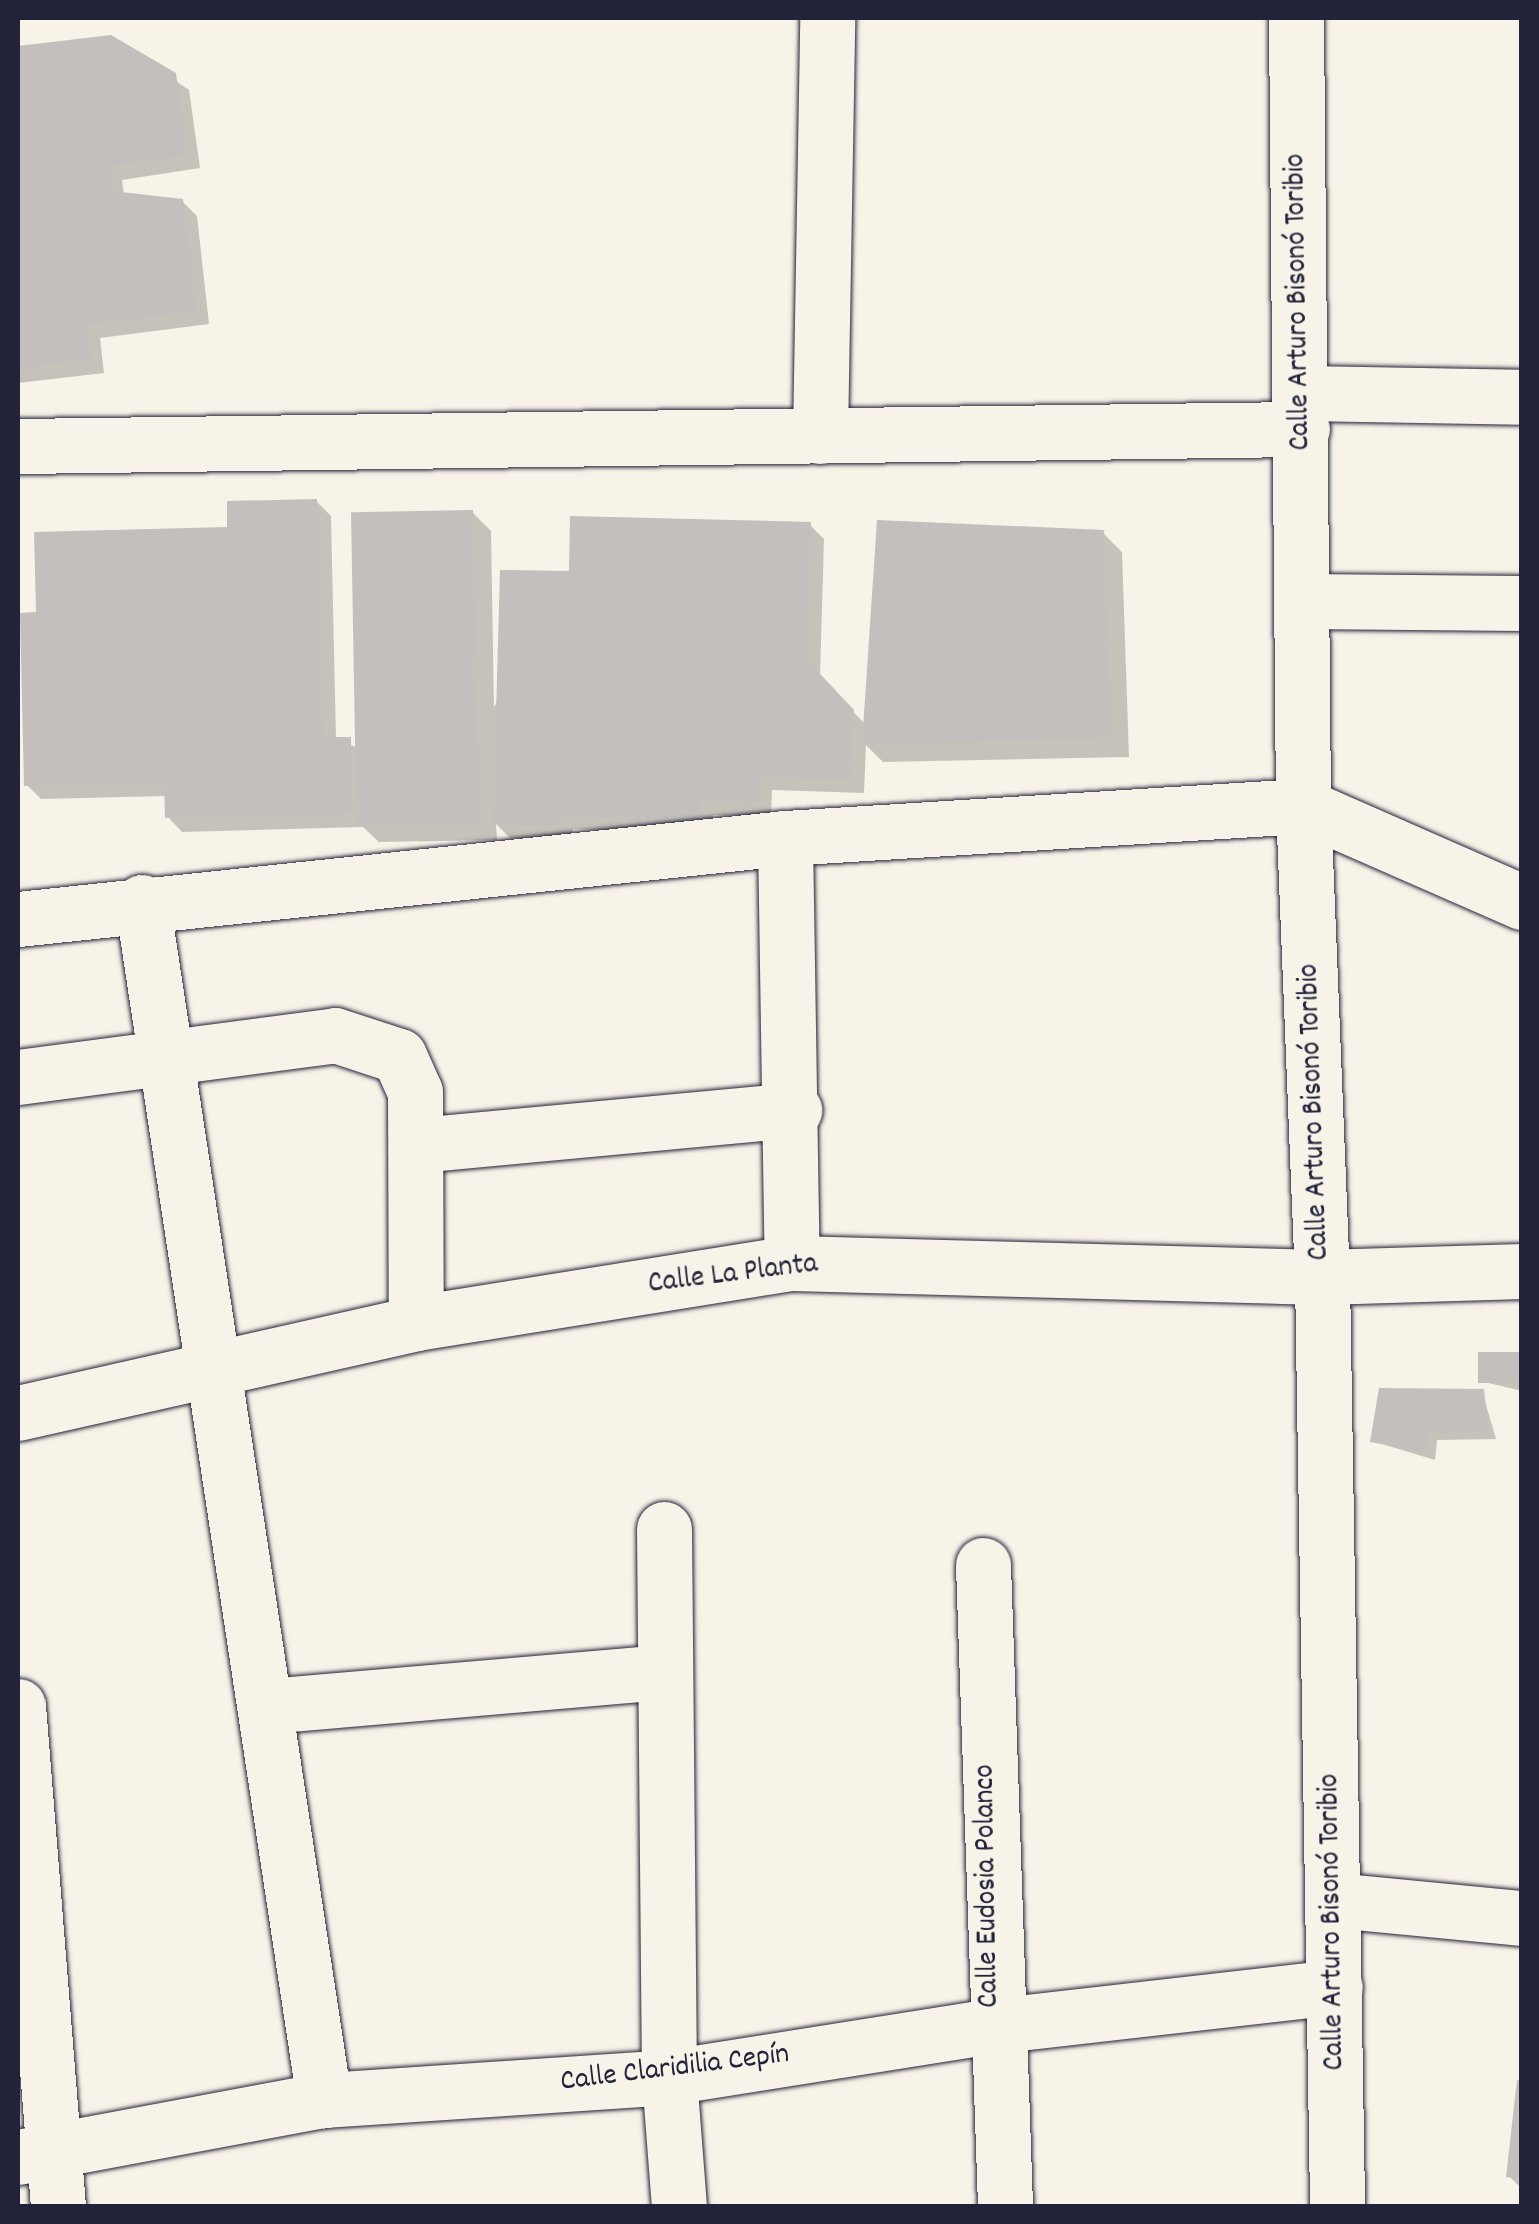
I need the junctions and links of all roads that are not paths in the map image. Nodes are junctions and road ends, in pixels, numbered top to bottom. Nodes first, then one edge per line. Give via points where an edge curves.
1 (826, 18) edge
2 (1296, 18) edge
3 (1522, 397) edge
4 (1302, 411) junction
5 (820, 436) junction
6 (18, 446) edge
7 (1302, 601) junction
8 (1522, 603) edge
9 (1304, 806) junction
10 (785, 838) junction
11 (142, 902) junction
12 (1522, 902) edge
13 (18, 919) edge
14 (163, 1057) junction
15 (18, 1078) edge
16 (794, 1110) junction
17 (417, 1146) junction
18 (792, 1262) junction
19 (1522, 1271) edge
20 (1322, 1277) junction
21 (416, 1323) junction
22 (218, 1371) junction
23 (18, 1413) edge
24 (664, 1528) dead end
25 (983, 1565) dead end
26 (661, 1672) junction
27 (18, 1706) edge
28 (266, 1706) junction
29 (1334, 1900) junction
30 (1522, 1918) edge
31 (1335, 1987) junction
32 (992, 2026) junction
33 (669, 2077) junction
34 (324, 2100) junction
35 (42, 2172) edge
36 (680, 2206) edge
37 (1005, 2206) edge
38 (1338, 2206) edge

1 - 5 street
2 - 4 street, Calle Arturo Bisonó Toribio
3 - 4 street
4 - 5 street
4 - 7 street, Calle Arturo Bisonó Toribio
5 - 6 street
7 - 8 street
7 - 9 street, Calle Arturo Bisonó Toribio
9 - 10 street
9 - 12 street
9 - 20 street, Calle Arturo Bisonó Toribio
10 - 11 street
10 - 16 street
11 - 13 street
11 - 14 street
14 - 15 street
14 - 17 street via 335,1035 366,1044 398,1056 415,1092
14 - 22 street
16 - 17 street
16 - 18 street
17 - 21 street
18 - 20 street, Calle La Planta
18 - 21 street, Calle La Planta
19 - 20 street, Calle La Planta
20 - 29 street, Calle Arturo Bisonó Toribio
21 - 22 street, Calle La Planta
22 - 23 street, Calle La Planta
22 - 28 street
24 - 26 street
25 - 32 street, Calle Eudosia Polanco
26 - 28 street
26 - 33 street
27 - 35 street
28 - 34 street
29 - 30 street
29 - 31 street, Calle Arturo Bisonó Toribio
31 - 32 street, Calle Claridilia Cepín
31 - 38 street, Calle Arturo Bisonó Toribio
32 - 33 street, Calle Claridilia Cepín
32 - 37 street, Calle Eudosia Polanco
33 - 34 street, Calle Claridilia Cepín
33 - 36 street
34 - 35 street, Calle Claridilia Cepín

